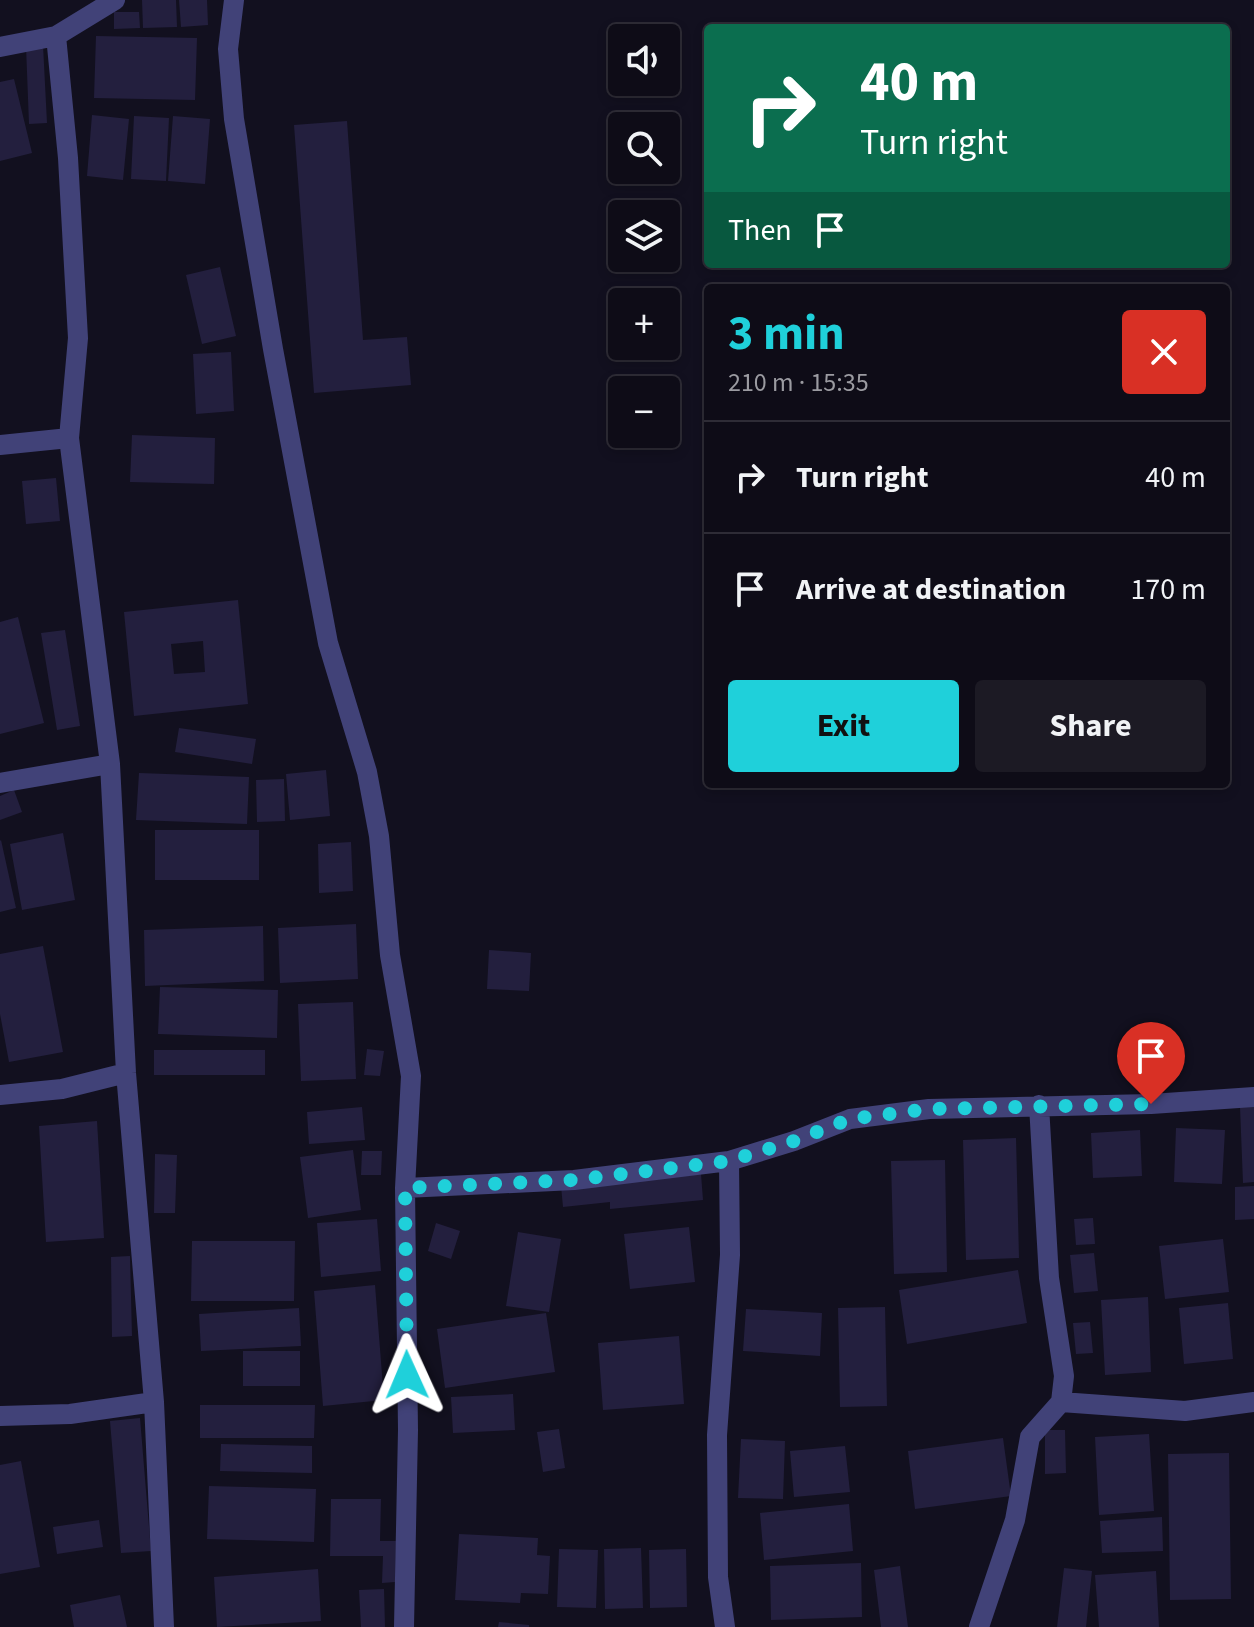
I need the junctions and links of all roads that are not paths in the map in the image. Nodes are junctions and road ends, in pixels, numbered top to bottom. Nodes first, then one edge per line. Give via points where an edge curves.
1 (115, 0) edge
2 (234, 0) edge
3 (56, 36) junction
4 (0, 47) edge
5 (69, 438) junction
6 (0, 445) edge
7 (110, 764) junction
8 (0, 783) edge
9 (126, 1073) junction
10 (0, 1095) edge
11 (1254, 1097) edge
12 (1039, 1105) junction
13 (729, 1161) junction
14 (405, 1188) junction
15 (154, 1402) junction
16 (1061, 1402) junction
17 (1254, 1402) edge
18 (0, 1416) edge
19 (164, 1627) edge
20 (404, 1627) edge
21 (725, 1627) edge
22 (979, 1627) edge

1 - 3 street
2 - 14 street via 228,49 234,119 273,349 328,643 367,772 379,836 390,955 411,1076
3 - 4 street
3 - 5 street via 78,338
5 - 6 street
5 - 7 street
7 - 8 street
7 - 9 street
9 - 10 street via 62,1089
9 - 15 street
11 - 12 street
12 - 13 street via 929,1109 850,1119
12 - 16 street via 1049,1278 1064,1376
13 - 14 street via 574,1180
13 - 21 street via 730,1255 717,1435 718,1577
14 - 20 street
15 - 18 street via 70,1414
15 - 19 street
16 - 17 street via 1185,1411
16 - 22 street via 1030,1437 1015,1520

